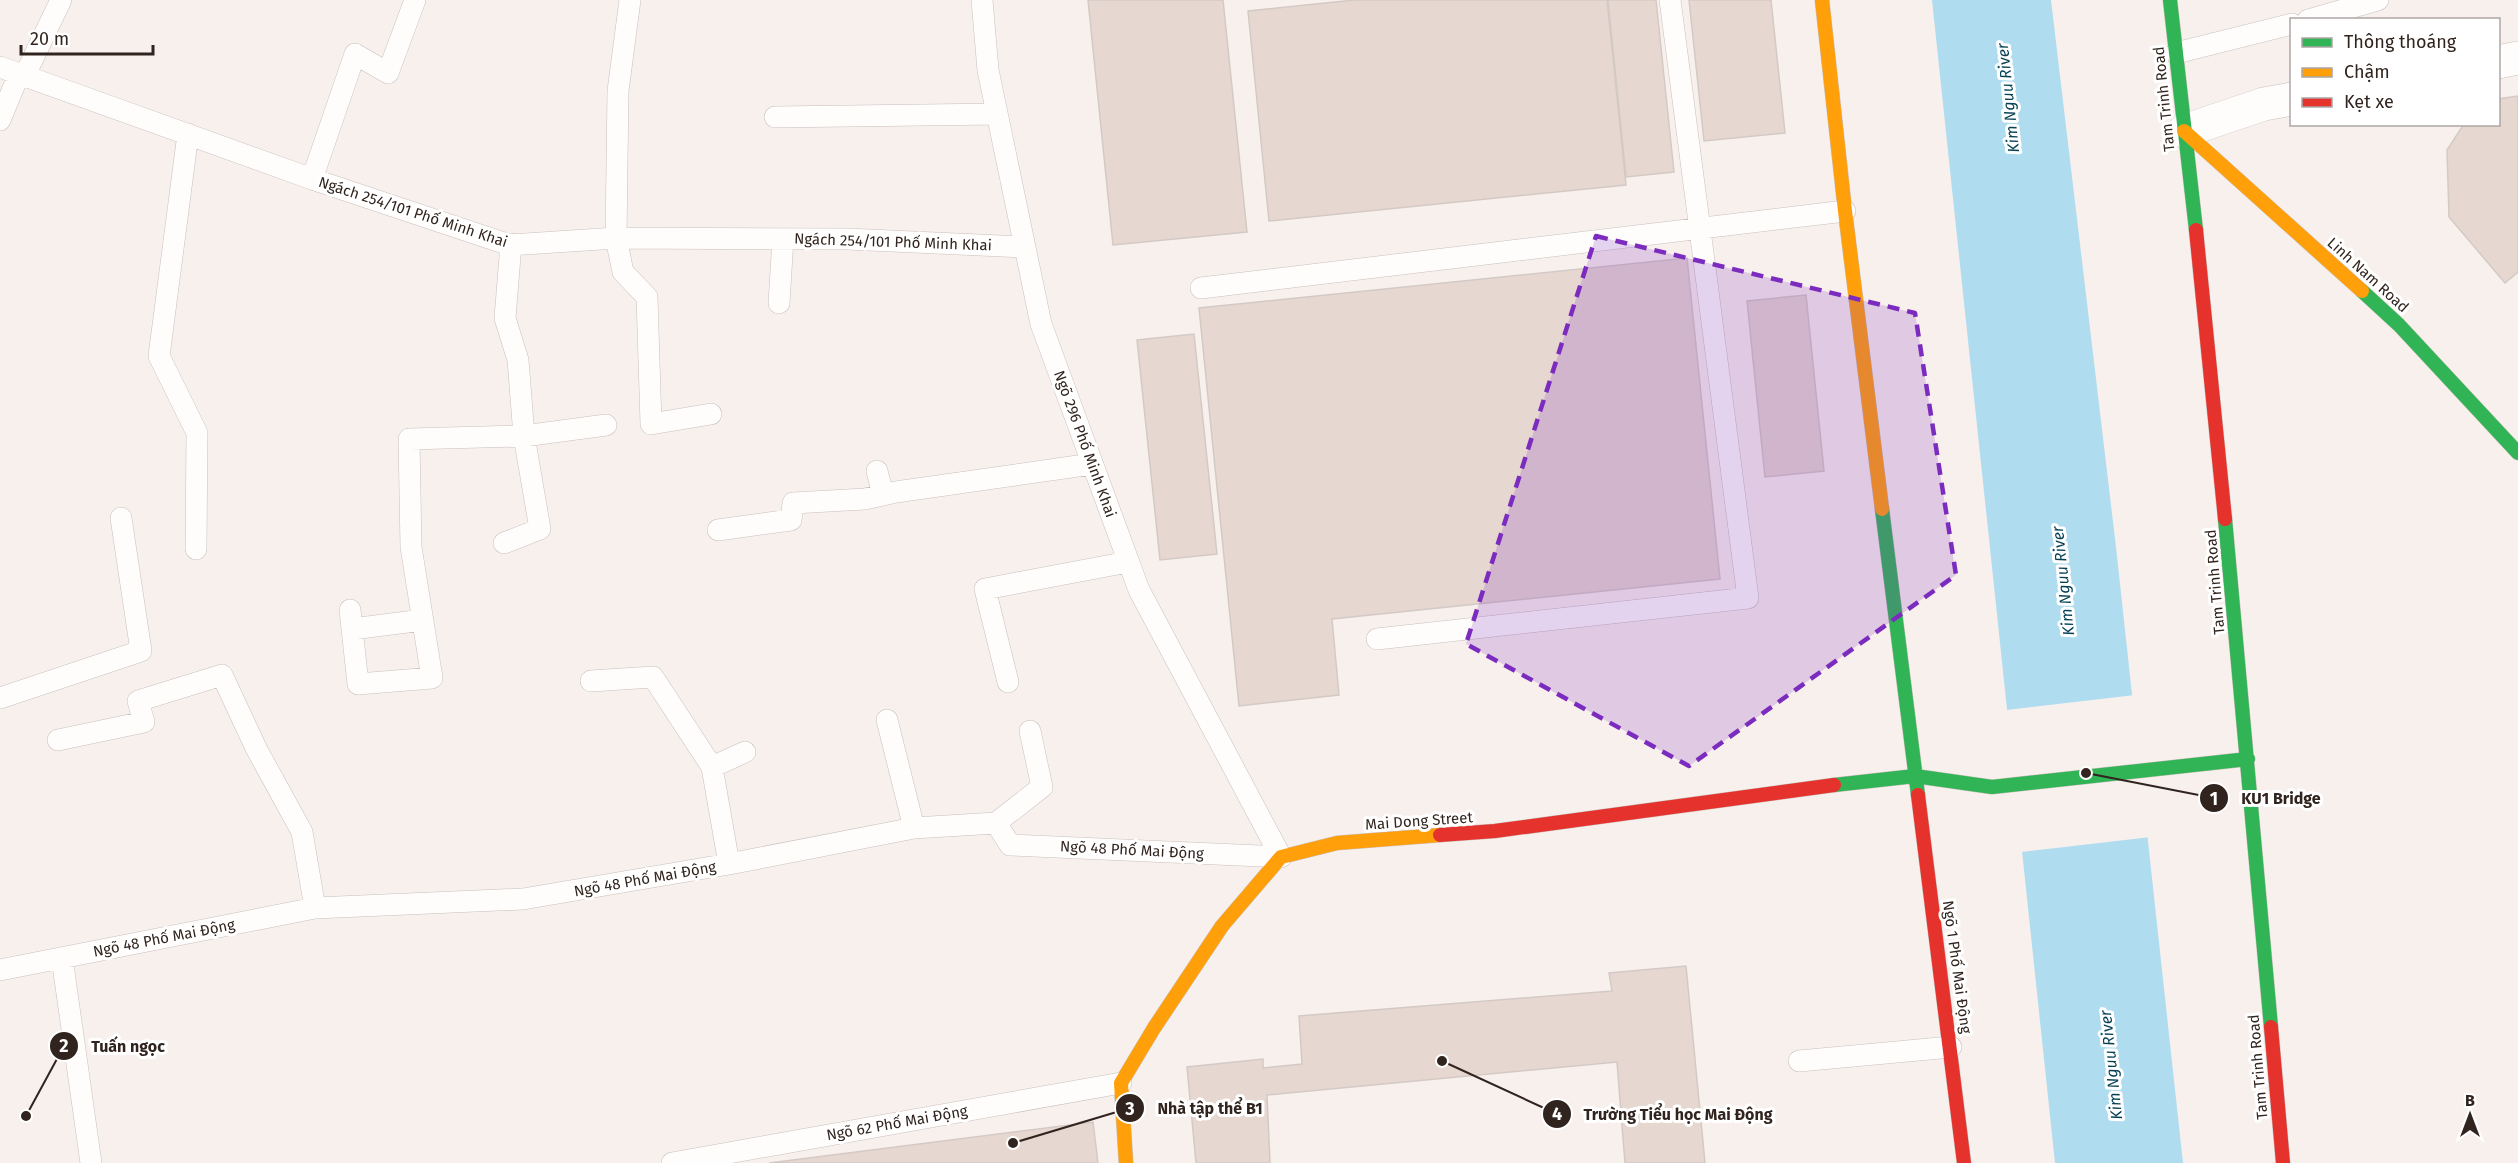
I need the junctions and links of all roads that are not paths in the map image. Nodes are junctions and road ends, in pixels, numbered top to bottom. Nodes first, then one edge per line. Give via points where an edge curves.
1 (61, 0) edge
2 (415, 0) edge
3 (630, 0) edge
4 (982, 0) edge
5 (1670, 0) edge
6 (1822, 0) edge
7 (2170, 0) edge
8 (2378, 0) edge
9 (2315, 18) edge
10 (2290, 24) edge
11 (2176, 53) junction
12 (2518, 58) edge
13 (2500, 62) edge
14 (15, 72) edge
15 (2290, 99) edge
16 (997, 114) junction
17 (775, 117) dead end
18 (0, 120) edge
19 (2184, 131) junction
20 (188, 134) junction
21 (312, 179) junction
22 (1845, 211) junction
23 (1700, 228) junction
24 (616, 238) junction
25 (783, 238) junction
26 (511, 244) junction
27 (1025, 247) junction
28 (1201, 288) dead end
29 (779, 303) dead end
30 (711, 414) dead end
31 (606, 425) dead end
32 (524, 436) junction
33 (2518, 453) edge
34 (1092, 464) junction
35 (877, 471) dead end
36 (883, 495) junction
37 (121, 518) dead end
38 (718, 530) dead end
39 (504, 543) dead end
40 (196, 549) dead end
41 (1128, 562) junction
42 (423, 620) junction
43 (1377, 639) dead end
44 (591, 681) dead end
45 (1008, 682) dead end
46 (0, 698) edge
47 (887, 720) dead end
48 (1030, 731) dead end
49 (58, 740) dead end
50 (745, 752) dead end
51 (2248, 759) junction
52 (712, 767) junction
53 (1915, 776) junction
54 (996, 823) junction
55 (914, 828) junction
56 (1281, 857) junction
57 (729, 864) junction
58 (315, 908) junction
59 (62, 958) junction
60 (0, 970) edge
61 (1951, 1047) junction
62 (1799, 1061) dead end
63 (1121, 1083) junction
64 (91, 1163) edge
65 (672, 1163) edge
66 (1126, 1163) edge
67 (1964, 1163) edge
68 (2283, 1163) edge

1 - 14 lane
2 - 21 lane via 388,73 355,54
3 - 24 lane via 618,91
4 - 16 lane, Ngõ 296 Phố Minh Khai via 988,70
5 - 23 lane
6 - 22 main road
7 - 11 main road, Tam Trinh Road
8 - 9 lane
10 - 11 lane
11 - 19 main road, Tam Trinh Road
12 - 13 street
14 - 18 lane
14 - 20 lane, Ngách 254/101 Phố Minh Khai
15 - 19 street
16 - 17 lane
16 - 27 lane, Ngõ 296 Phố Minh Khai
19 - 33 main road, Linh Nam Road via 2399,325
19 - 51 main road, Tam Trinh Road via 2212,371
20 - 21 lane, Ngách 254/101 Phố Minh Khai
20 - 40 lane via 159,356 197,433
21 - 26 lane, Ngách 254/101 Phố Minh Khai
22 - 23 lane
22 - 53 main road
23 - 28 lane
23 - 43 lane via 1748,598
24 - 25 lane, Ngách 254/101 Phố Minh Khai
24 - 26 lane, Ngách 254/101 Phố Minh Khai
24 - 30 lane via 623,272 647,297 651,424
25 - 27 lane, Ngách 254/101 Phố Minh Khai
25 - 29 lane
26 - 32 lane via 505,318 518,360
27 - 34 lane, Ngõ 296 Phố Minh Khai via 1041,324
31 - 32 lane
32 - 39 lane via 540,529
32 - 42 lane via 409,439 411,547
34 - 36 lane
34 - 41 lane, Ngõ 296 Phố Minh Khai
35 - 36 lane
36 - 38 lane via 793,503 791,520
37 - 46 lane via 141,651
41 - 45 lane via 985,589
41 - 56 lane, Ngõ 296 Phố Minh Khai via 1138,590
42 - 42 lane via 432,678 358,684 351,619
44 - 52 lane via 654,677
47 - 55 lane
48 - 54 lane via 1042,787
49 - 58 lane via 144,722 138,701 222,675 302,832
50 - 52 lane
51 - 53 main road, Mai Dong Street via 1992,787
51 - 68 main road, Tam Trinh Road
52 - 57 lane
53 - 56 main road, Mai Dong Street via 1495,831 1337,843
53 - 61 main road, Ngõ 1 Phố Mai Động
54 - 55 lane, Ngõ 48 Phố Mai Động
54 - 56 lane, Ngõ 48 Phố Mai Động via 1010,845
55 - 57 lane, Ngõ 48 Phố Mai Động
56 - 63 main road via 1222,926
57 - 58 lane, Ngõ 48 Phố Mai Động via 523,899
58 - 59 lane, Ngõ 48 Phố Mai Động
59 - 60 lane, Ngõ 48 Phố Mai Động
59 - 64 lane
61 - 62 lane
61 - 67 main road, Ngõ 1 Phố Mai Động
63 - 65 lane, Ngõ 62 Phố Mai Động
63 - 66 main road

